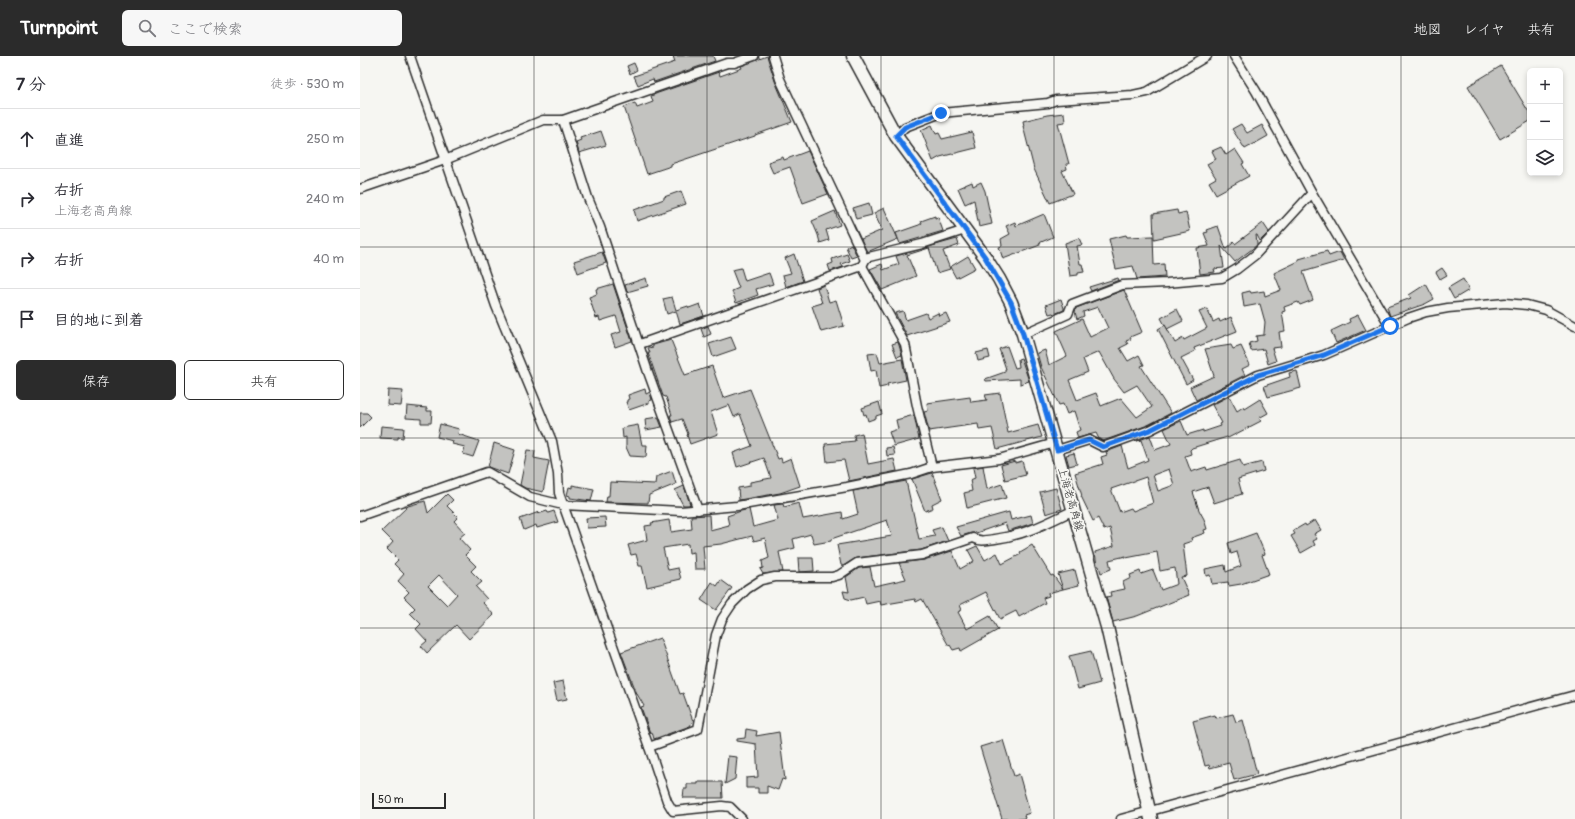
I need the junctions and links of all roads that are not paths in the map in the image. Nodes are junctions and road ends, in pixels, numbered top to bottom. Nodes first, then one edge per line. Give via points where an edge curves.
1 (410, 56) edge
2 (754, 56) edge
3 (773, 56) edge
4 (853, 56) edge
5 (1207, 56) edge
6 (1234, 56) edge
7 (563, 120) junction
8 (896, 136) junction
9 (445, 160) junction
10 (360, 189) edge
11 (1312, 193) junction
12 (965, 230) junction
13 (863, 262) junction
14 (1390, 326) junction
15 (1575, 326) edge
16 (1023, 334) junction
17 (640, 344) junction
18 (1056, 446) junction
19 (932, 467) junction
20 (563, 505) junction
21 (698, 510) junction
22 (1074, 510) junction
23 (360, 516) edge
24 (1575, 695) edge
25 (649, 747) junction
26 (1150, 815) edge
27 (742, 819) edge
28 (1120, 819) edge

1 - 9 street
2 - 7 street
3 - 13 street via 780,79
4 - 8 main road, 上海老高角線
5 - 8 street via 1147,92 941,113 905,127
6 - 11 street
7 - 9 street via 543,120
7 - 17 street
8 - 12 main road, 上海老高角線
9 - 10 street
9 - 20 street via 496,306 552,441 558,474 558,493
11 - 14 street
11 - 16 street via 1255,255 1237,270 1222,278 1122,285 1072,304 1068,314
12 - 13 street
12 - 16 main road, 上海老高角線 via 1011,302
13 - 17 street
13 - 19 street via 905,344
14 - 15 street via 1408,318 1448,308 1505,303 1546,310
14 - 18 street via 1324,355 1258,375 1157,426 1103,447 1089,440
16 - 18 main road, 上海老高角線
17 - 21 street
18 - 19 street via 999,459
18 - 22 main road, 上海老高角線
19 - 21 street via 911,474 847,487
20 - 21 street
20 - 23 street via 530,497 487,472
20 - 25 street
22 - 25 street via 1011,537 979,541 974,538 922,555 857,563 832,577 775,577 761,580 746,589 722,619 716,634 698,729
22 - 26 main road, 上海老高角線 via 1107,627
24 - 26 street
25 - 27 street via 667,802 673,811 722,806 730,807
26 - 28 street

